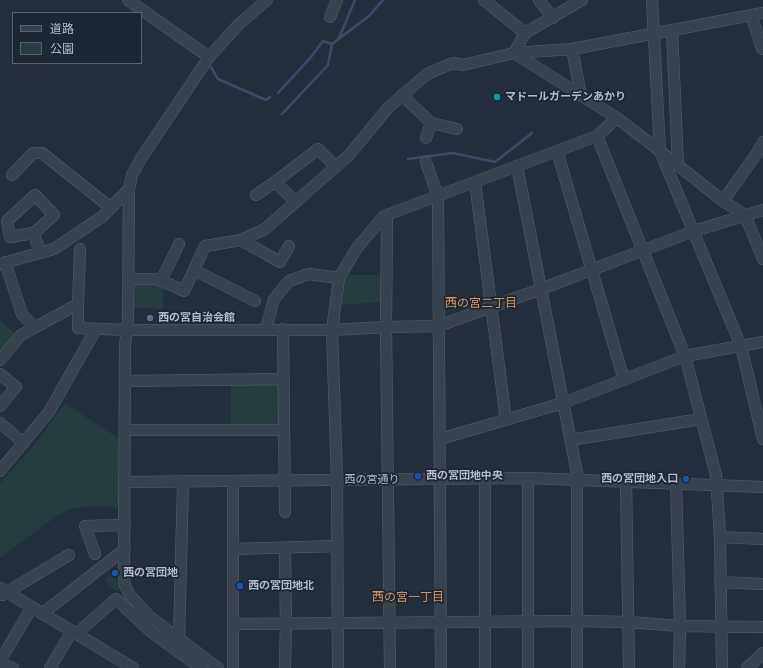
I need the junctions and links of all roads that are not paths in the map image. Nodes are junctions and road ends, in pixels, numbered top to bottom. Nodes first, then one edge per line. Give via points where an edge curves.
1 (128, 0) edge
2 (267, 0) edge
3 (337, 0) edge
4 (484, 0) edge
5 (539, 0) edge
6 (582, 0) edge
7 (652, 0) edge
8 (763, 13) edge
9 (751, 15) junction
10 (330, 17) dead end
11 (553, 18) junction
12 (672, 30) junction
13 (524, 33) junction
14 (654, 33) junction
15 (572, 49) junction
16 (762, 49) edge
17 (514, 53) junction
18 (209, 57) junction
19 (402, 95) junction
20 (581, 96) junction
21 (617, 118) junction
22 (431, 123) junction
23 (457, 130) dead end
24 (597, 136) junction
25 (426, 138) dead end
26 (763, 142) edge
27 (557, 151) junction
28 (660, 151) junction
29 (426, 162) dead end
30 (678, 165) junction
31 (517, 166) junction
32 (336, 167) junction
33 (12, 175) dead end
34 (275, 182) junction
35 (475, 182) junction
36 (128, 189) junction
37 (256, 195) dead end
38 (438, 197) junction
39 (723, 201) junction
40 (296, 202) junction
41 (111, 208) junction
42 (763, 210) edge
43 (387, 215) junction
44 (745, 215) junction
45 (694, 231) junction
46 (34, 233) dead end
47 (241, 240) junction
48 (179, 244) dead end
49 (289, 246) dead end
50 (80, 249) dead end
51 (643, 251) junction
52 (40, 253) junction
53 (763, 259) edge
54 (2, 263) edge
55 (194, 270) junction
56 (591, 270) junction
57 (339, 278) junction
58 (128, 279) junction
59 (161, 280) junction
60 (541, 289) junction
61 (255, 301) dead end
62 (78, 304) junction
63 (491, 307) junction
64 (386, 326) junction
65 (438, 326) junction
66 (34, 327) junction
67 (96, 329) junction
68 (266, 329) junction
69 (283, 329) junction
70 (128, 330) junction
71 (332, 330) junction
72 (763, 342) edge
73 (741, 346) junction
74 (685, 356) junction
75 (0, 360) edge
76 (0, 374) edge
77 (284, 379) junction
78 (624, 380) junction
79 (125, 381) junction
80 (563, 403) junction
81 (0, 406) edge
82 (701, 418) junction
83 (506, 420) junction
84 (0, 423) edge
85 (125, 430) junction
86 (284, 430) junction
87 (763, 438) edge
88 (440, 439) junction
89 (570, 440) junction
90 (24, 443) junction
91 (0, 471) edge
92 (528, 478) junction
93 (485, 479) junction
94 (337, 480) junction
95 (389, 480) junction
96 (440, 480) junction
97 (577, 480) junction
98 (233, 481) junction
99 (284, 481) junction
100 (125, 482) junction
101 (183, 482) junction
102 (626, 482) junction
103 (676, 483) junction
104 (717, 485) junction
105 (763, 487) edge
106 (285, 512) dead end
107 (125, 525) junction
108 (720, 537) junction
109 (763, 539) edge
110 (337, 546) junction
111 (284, 548) junction
112 (124, 549) junction
113 (233, 549) junction
114 (95, 554) dead end
115 (69, 555) dead end
116 (720, 582) junction
117 (763, 584) edge
118 (2, 592) edge
119 (32, 607) junction
120 (42, 614) junction
121 (528, 621) junction
122 (577, 621) junction
123 (441, 622) junction
124 (484, 622) junction
125 (628, 622) junction
126 (390, 623) junction
127 (234, 624) junction
128 (286, 624) junction
129 (338, 624) junction
130 (680, 626) junction
131 (720, 626) junction
132 (763, 627) edge
133 (74, 632) junction
134 (179, 640) junction
135 (763, 653) edge
136 (0, 662) edge
137 (13, 668) edge
138 (50, 668) edge
139 (133, 668) edge
140 (200, 668) edge
141 (218, 668) edge
142 (233, 668) edge
143 (285, 668) edge
144 (338, 668) edge
145 (390, 668) edge
146 (441, 668) edge
147 (485, 668) edge
148 (528, 668) edge
149 (577, 668) edge
150 (629, 668) edge
151 (679, 668) edge
152 (722, 668) edge
153 (746, 668) edge

1 - 18 street
2 - 18 street via 239,24
3 - 10 street
4 - 13 street
5 - 11 street
6 - 11 street
7 - 14 street
8 - 9 street
9 - 12 street
9 - 16 street
11 - 13 street
12 - 14 street
12 - 30 street
13 - 17 street
14 - 15 street
14 - 28 street
15 - 17 street
15 - 20 street
17 - 19 street via 463,65 453,63 427,74
17 - 20 street
18 - 36 street via 140,160
19 - 22 street
19 - 32 street via 388,108 350,155
20 - 21 street
21 - 24 street
21 - 28 street
22 - 23 street
22 - 25 street
24 - 27 street
24 - 51 street
26 - 39 street
27 - 31 street
27 - 56 street
28 - 30 street
28 - 45 street
29 - 38 street
30 - 39 street
31 - 35 street
31 - 60 street
32 - 34 street via 318,149
32 - 40 street
33 - 41 street via 33,153 42,153
34 - 37 street
34 - 40 street
35 - 38 street
35 - 63 street
36 - 41 street
36 - 58 street
38 - 43 street
38 - 65 street
39 - 44 street
40 - 47 street via 265,229
41 - 52 street via 54,249
42 - 44 street
43 - 57 street via 357,248
43 - 64 street
44 - 45 street
44 - 53 street
45 - 51 street
45 - 73 street
46 - 52 street
47 - 49 street via 280,262
47 - 55 street via 205,246
48 - 59 street
50 - 62 street
51 - 56 street
51 - 74 street
52 - 54 street
54 - 66 street via 22,314
55 - 59 street via 184,291
55 - 61 street
56 - 60 street
56 - 78 street
57 - 68 street via 309,274 290,281 274,299
57 - 71 street
58 - 59 street
58 - 70 street
60 - 63 street
60 - 80 street
62 - 66 street
62 - 67 street via 78,328
63 - 65 street
63 - 83 street
64 - 65 street
64 - 71 street
64 - 95 street
65 - 88 street
66 - 75 street via 20,335
67 - 70 street
67 - 90 street via 49,412
68 - 69 street
68 - 70 street
69 - 71 street
69 - 77 street
70 - 79 street via 125,346
71 - 94 street
72 - 73 street
73 - 74 street
73 - 87 street
74 - 78 street
74 - 82 street
76 - 81 street via 16,387
77 - 79 street
77 - 86 street
78 - 80 street
79 - 85 street
80 - 83 street
80 - 89 street
82 - 89 street
82 - 104 street
83 - 88 street
84 - 90 street
85 - 86 street
85 - 100 street
86 - 99 street
88 - 96 street
89 - 97 street
90 - 91 street
92 - 93 street, 西の宮通り
92 - 97 street, 西の宮通り
92 - 121 street
93 - 96 street, 西の宮通り
93 - 124 street
94 - 95 street, 西の宮通り
94 - 99 street, 西の宮通り
94 - 110 street
95 - 96 street, 西の宮通り
95 - 126 street
96 - 123 street
97 - 102 street, 西の宮通り
97 - 122 street
98 - 99 street, 西の宮通り
98 - 101 street, 西の宮通り
98 - 113 street
99 - 106 street
100 - 101 street, 西の宮通り
100 - 107 street
101 - 134 street
102 - 103 street, 西の宮通り
102 - 125 street
103 - 104 street, 西の宮通り
103 - 130 street
104 - 105 street, 西の宮通り
104 - 108 street
107 - 112 street
107 - 114 street via 85,526
108 - 109 street
108 - 116 street
110 - 111 street
110 - 129 street
111 - 113 street
111 - 128 street
112 - 120 street
112 - 134 street via 124,577 130,594 149,616
113 - 127 street
115 - 118 street
116 - 117 street
116 - 131 street
118 - 119 street
119 - 120 street
119 - 136 street
120 - 133 street
121 - 122 street
121 - 124 street
121 - 148 street
122 - 125 street
122 - 149 street
123 - 124 street
123 - 126 street
123 - 146 street
124 - 147 street
125 - 130 street
125 - 150 street
126 - 129 street
126 - 145 street
127 - 128 street
127 - 142 street
128 - 129 street
128 - 143 street
129 - 144 street
130 - 131 street
130 - 151 street
131 - 132 street
131 - 152 street
133 - 138 street
133 - 139 street
133 - 140 street via 116,599 151,632
134 - 141 street
135 - 153 street
136 - 137 street

